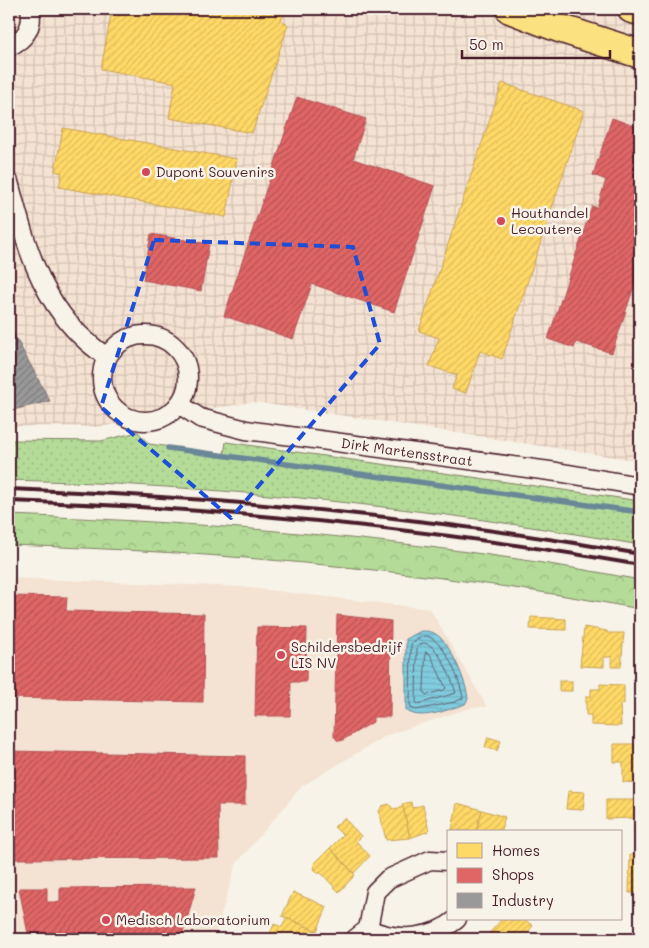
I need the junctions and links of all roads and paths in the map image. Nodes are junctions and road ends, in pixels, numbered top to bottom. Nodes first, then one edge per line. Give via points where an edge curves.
1 (30, 9) edge
2 (510, 9) edge
3 (632, 9) edge
4 (640, 11) edge
5 (9, 46) edge
6 (640, 54) edge
7 (9, 182) edge
8 (107, 357) junction
9 (179, 404) junction
10 (640, 486) edge
11 (447, 861) edge
12 (456, 920) edge
13 (361, 934) edge

1 - 5 street via 28,32
2 - 6 highway
3 - 4 highway
7 - 8 street via 37,270 50,296 68,325 88,345
8 - 9 street via 102,368 102,387 120,413 148,421 166,416
8 - 9 street via 118,344 134,336 152,335 168,341 181,353 188,370 187,388
9 - 10 street, Dirk Martensstraat via 200,418 246,430
11 - 13 street via 430,860 388,879 375,892
12 - 13 street via 447,927 415,938

